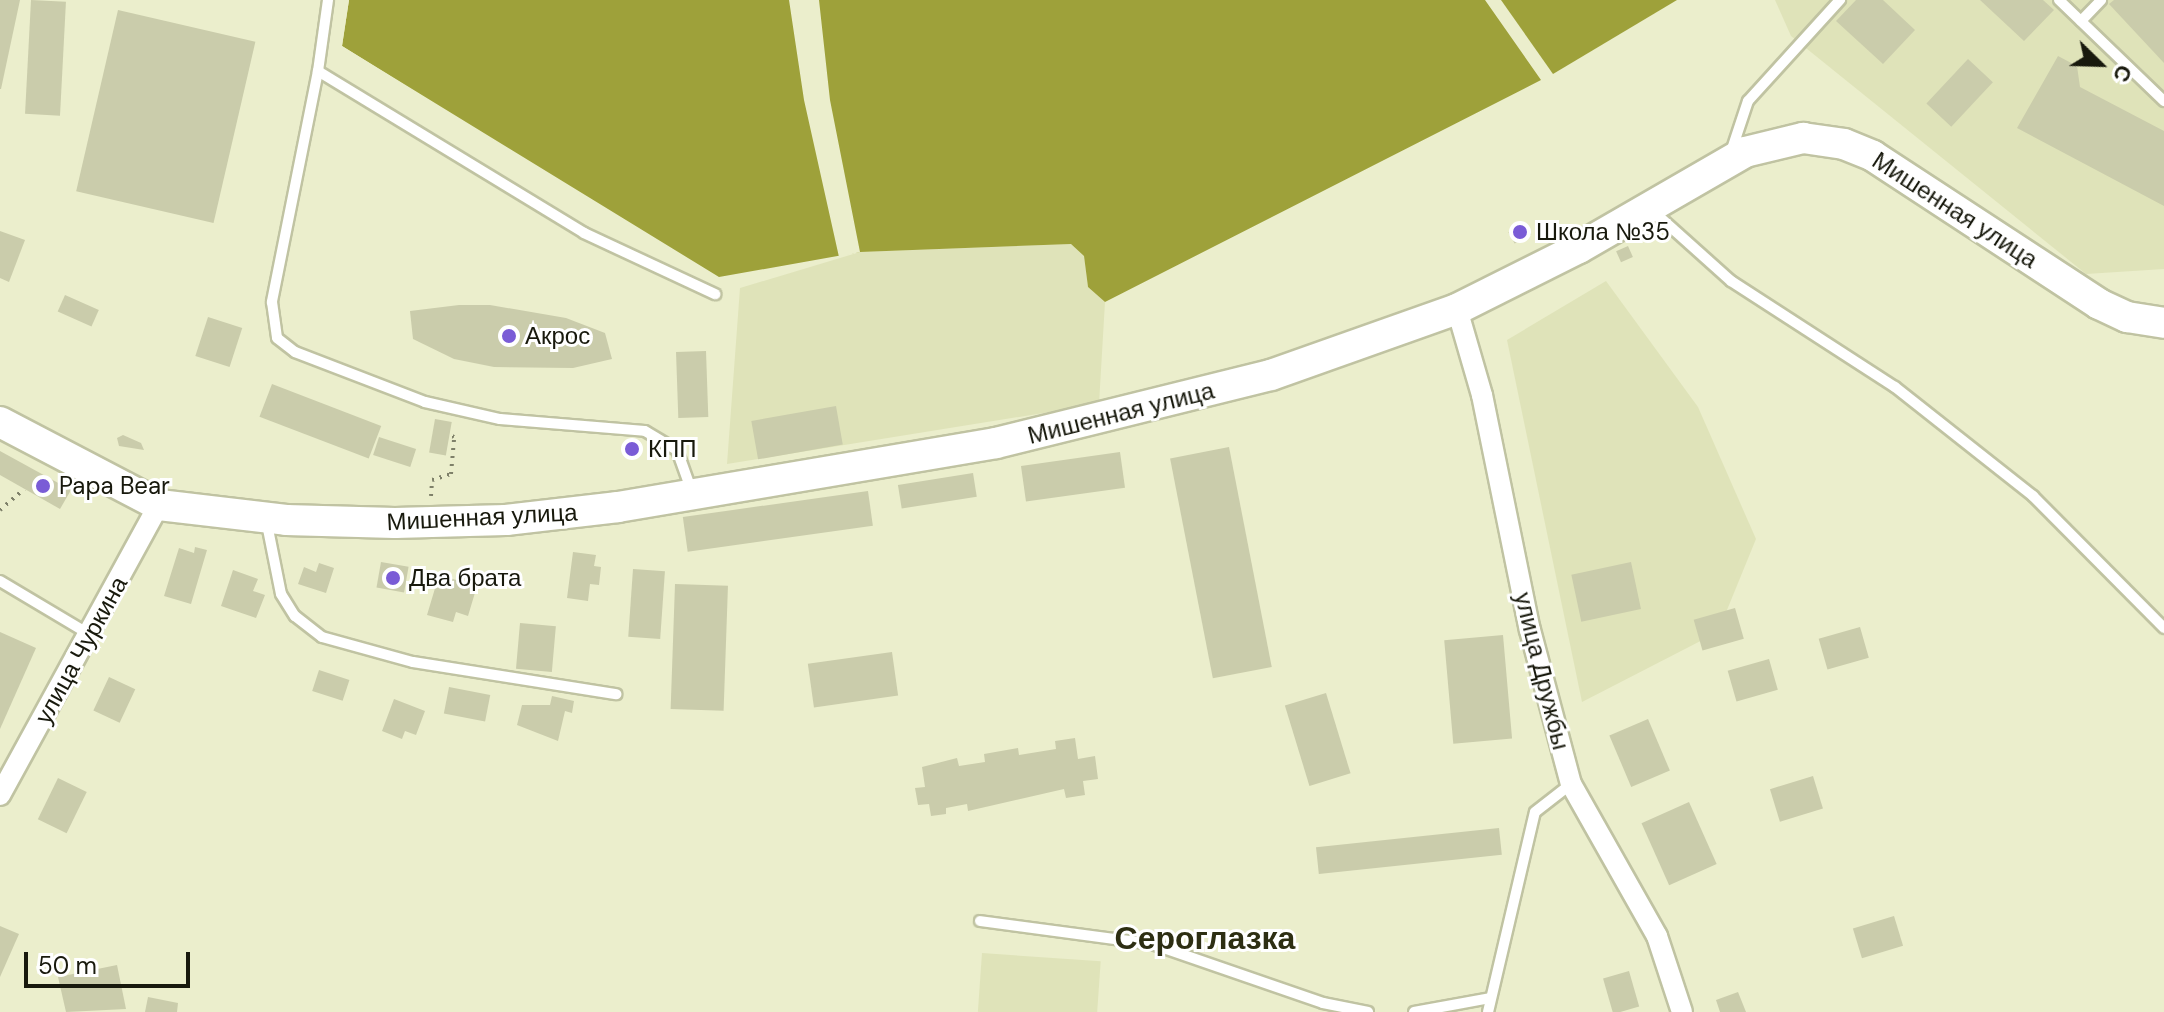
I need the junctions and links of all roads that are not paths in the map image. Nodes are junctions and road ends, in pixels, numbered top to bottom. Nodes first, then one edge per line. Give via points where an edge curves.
1 (328, 0) edge
2 (1840, 0) edge
3 (2059, 0) edge
4 (2101, 0) edge
5 (2081, 21) junction
6 (318, 71) junction
7 (2164, 101) edge
8 (1729, 160) junction
9 (1649, 208) junction
10 (715, 294) dead end
11 (1457, 309) junction
12 (2164, 323) edge
13 (0, 422) edge
14 (692, 494) junction
15 (159, 505) junction
16 (266, 517) junction
17 (0, 581) edge
18 (2164, 628) edge
19 (91, 635) junction
20 (616, 694) dead end
21 (1571, 784) junction
22 (0, 795) edge
23 (980, 921) dead end
24 (1490, 998) junction
25 (1368, 1012) edge
26 (1414, 1012) edge
27 (1488, 1012) edge
28 (1682, 1012) edge

1 - 6 lane
2 - 8 lane via 1748,101
3 - 5 lane
4 - 5 lane
5 - 7 lane
6 - 10 lane via 584,233
6 - 14 lane via 272,302 277,338 295,352 425,402 500,419 645,431 677,450
8 - 9 main road, Мишенная улица
8 - 12 main road, Мишенная улица via 1784,140 1844,144 1909,176 2099,304 2127,317
9 - 11 main road, Мишенная улица
9 - 18 lane via 1731,281 1895,387 2033,496
11 - 14 main road, Мишенная улица via 1271,375 1099,421
11 - 21 street, улица Дружбы via 1482,395 1530,630
13 - 15 main road, Мишенная улица
14 - 16 main road, Мишенная улица via 506,520 395,523
15 - 16 main road, Мишенная улица
15 - 19 street, улица Чуркина
16 - 20 lane via 281,594 295,616 322,637 427,664
17 - 19 lane
19 - 22 street, улица Чуркина
21 - 24 lane via 1535,812
21 - 28 street, улица Дружбы via 1657,936
23 - 25 lane via 1152,944 1323,1003
24 - 26 lane
24 - 27 lane

